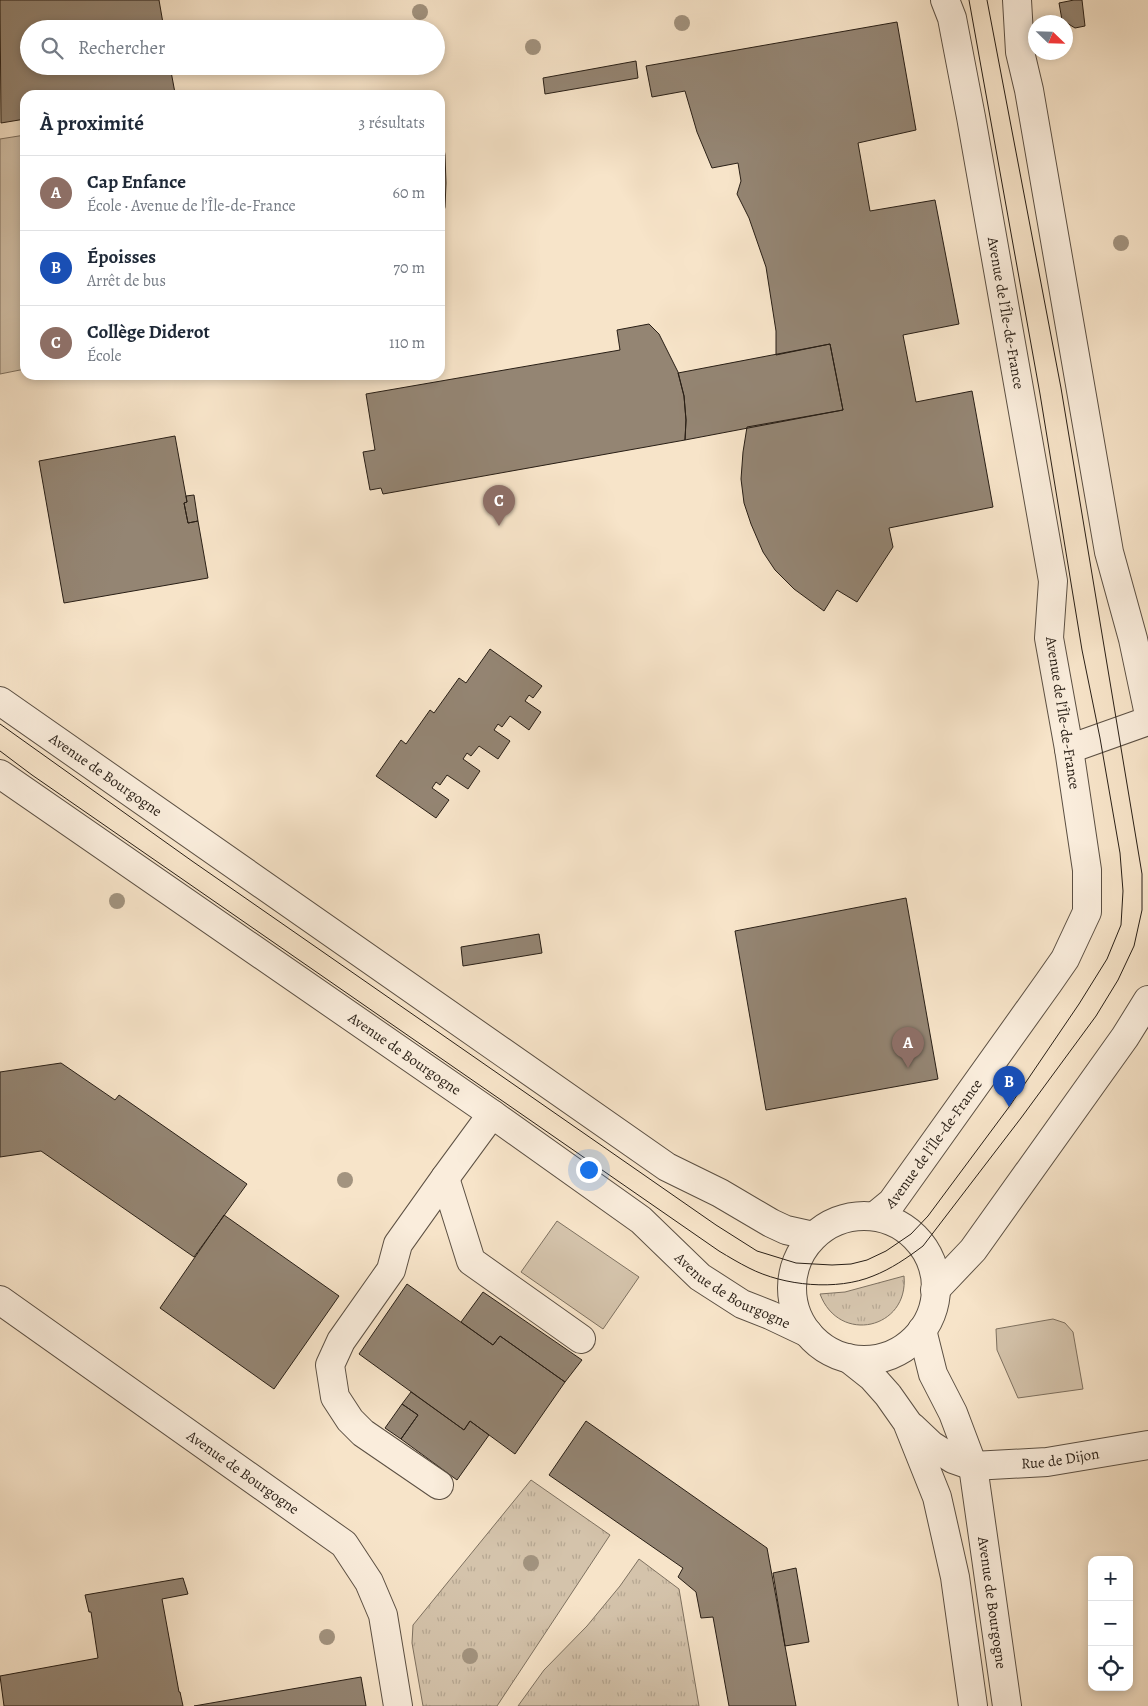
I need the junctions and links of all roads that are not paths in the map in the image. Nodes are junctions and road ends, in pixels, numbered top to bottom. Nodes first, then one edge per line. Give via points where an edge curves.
1 (945, 0) edge
2 (1017, 0) edge
3 (0, 701) edge
4 (1148, 710) edge
5 (1148, 721) edge
6 (1069, 749) junction
7 (0, 774) edge
8 (1148, 1000) edge
9 (492, 1114) junction
10 (446, 1178) junction
11 (875, 1216) junction
12 (814, 1236) junction
13 (935, 1290) junction
14 (0, 1300) edge
15 (922, 1330) junction
16 (808, 1333) junction
17 (581, 1338) dead end
18 (848, 1358) junction
19 (907, 1422) junction
20 (1148, 1445) edge
21 (973, 1466) junction
22 (439, 1485) dead end
23 (398, 1706) edge
24 (974, 1706) edge
25 (1008, 1706) edge

1 - 6 street, Avenue de l’Île-de-France via 952,18 971,117 1053,581 1049,638
2 - 4 street via 1020,52 1110,552
3 - 12 street, Avenue de Bourgogne via 667,1167 720,1192 771,1223
5 - 6 street
6 - 11 street, Avenue de l’Île-de-France via 1087,870 1087,912 1065,959 1049,982 892,1202
7 - 9 street, Avenue de Bourgogne
8 - 13 street via 973,1250
9 - 10 street
9 - 16 street, Avenue de Bourgogne via 641,1220 700,1277 742,1304
10 - 17 street via 471,1261
10 - 22 street via 398,1244 391,1270 340,1341 330,1365 335,1397 350,1420 363,1433
11 - 12 street via 855,1216 836,1221
11 - 13 street via 895,1222 923,1246 935,1276
12 - 16 street via 804,1246 796,1263 792,1283 792,1300
13 - 15 street via 934,1304
14 - 23 street, Avenue de Bourgogne via 344,1544 369,1582 383,1615
15 - 18 street via 894,1353 864,1360
15 - 21 street, Avenue de Bourgogne via 933,1374 953,1413
16 - 18 street via 828,1351
18 - 19 street via 872,1377
19 - 21 street via 931,1445 953,1459
19 - 24 street via 937,1497 955,1577
20 - 21 street, Rue de Dijon via 1047,1462
21 - 25 street, Avenue de Bourgogne

